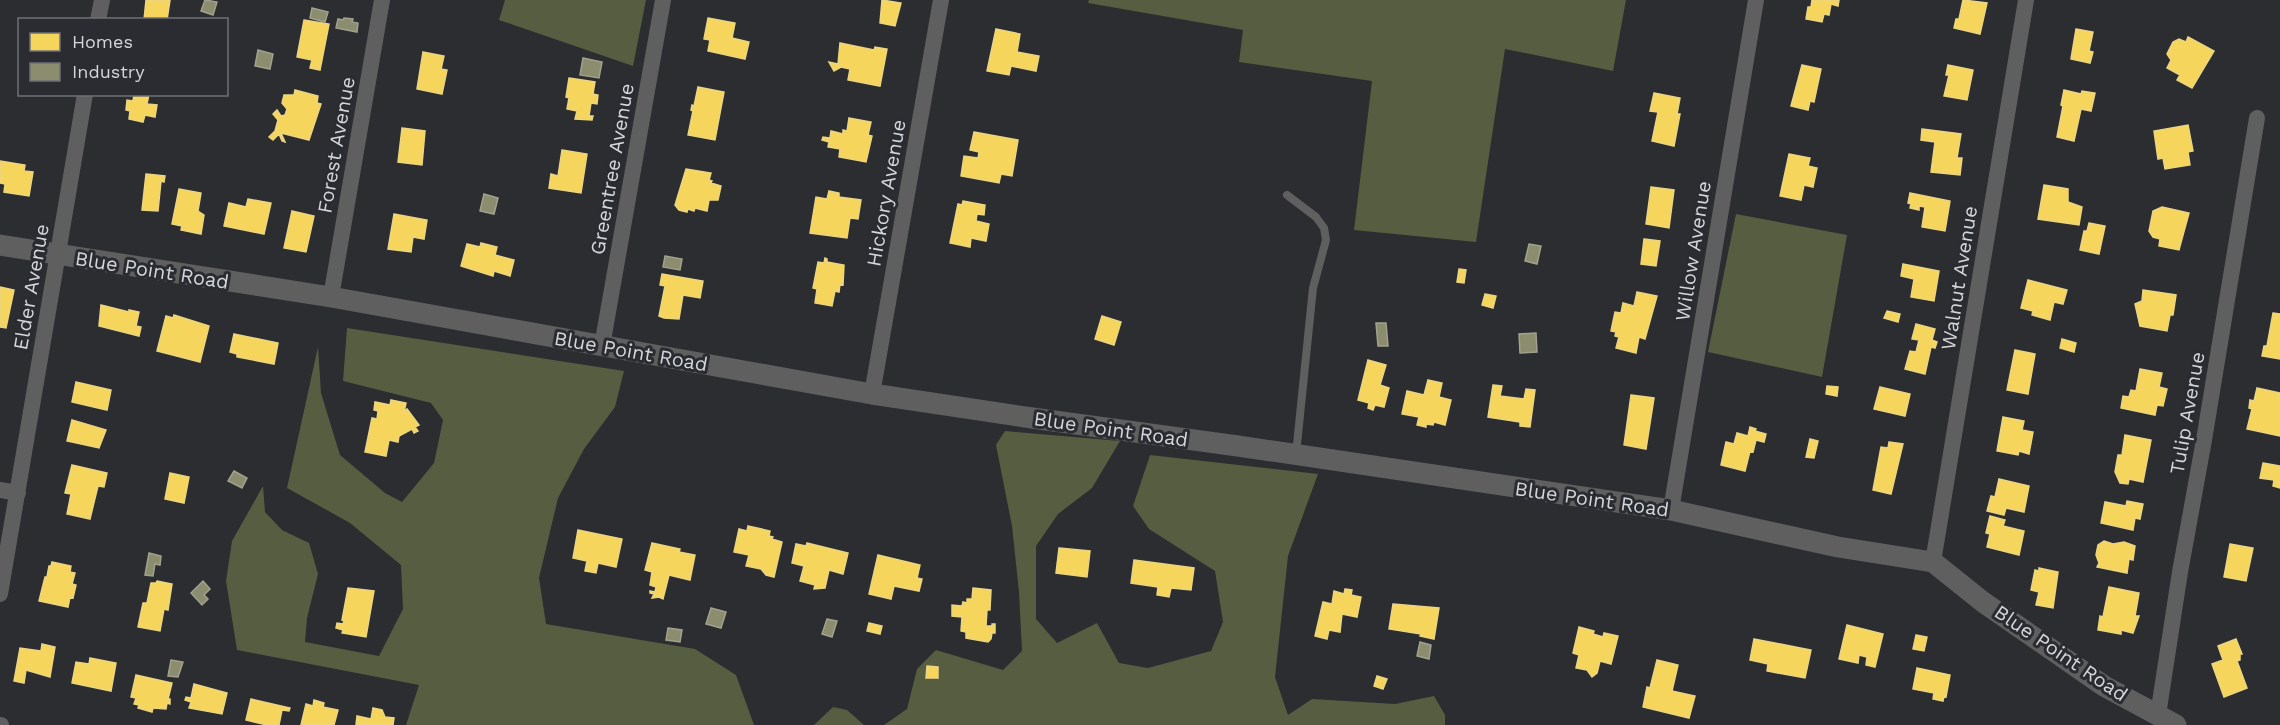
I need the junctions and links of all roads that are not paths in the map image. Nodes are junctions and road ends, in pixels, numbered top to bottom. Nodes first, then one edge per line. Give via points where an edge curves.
1 (102, 0) edge
2 (381, 0) edge
3 (663, 0) edge
4 (942, 0) edge
5 (1756, 0) edge
6 (2026, 0) edge
7 (98, 18) edge
8 (85, 96) edge
9 (2257, 118) dead end
10 (1287, 195) dead end
11 (0, 245) edge
12 (58, 255) junction
13 (331, 297) junction
14 (602, 346) junction
15 (872, 394) junction
16 (1296, 455) junction
17 (0, 490) edge
18 (18, 493) junction
19 (1671, 510) junction
20 (1933, 562) junction
21 (0, 594) edge
22 (2167, 720) edge

1 - 7 street
2 - 13 street, Forest Avenue
3 - 14 street, Greentree Avenue
4 - 15 street, Hickory Avenue
5 - 19 street, Willow Avenue
6 - 20 street, Walnut Avenue
8 - 12 street, Elder Avenue
9 - 22 street, Tulip Avenue via 2180,572
10 - 16 lane via 1316,217 1326,240 1313,288
11 - 12 street, Blue Point Road
12 - 13 street, Blue Point Road
12 - 18 street, Elder Avenue
13 - 14 street, Blue Point Road
14 - 15 street, Blue Point Road
15 - 16 street, Blue Point Road
16 - 19 street, Blue Point Road
17 - 18 street
18 - 21 street, Elder Avenue
19 - 20 street, Blue Point Road via 1838,547
20 - 22 street, Blue Point Road via 1983,602 2104,686

